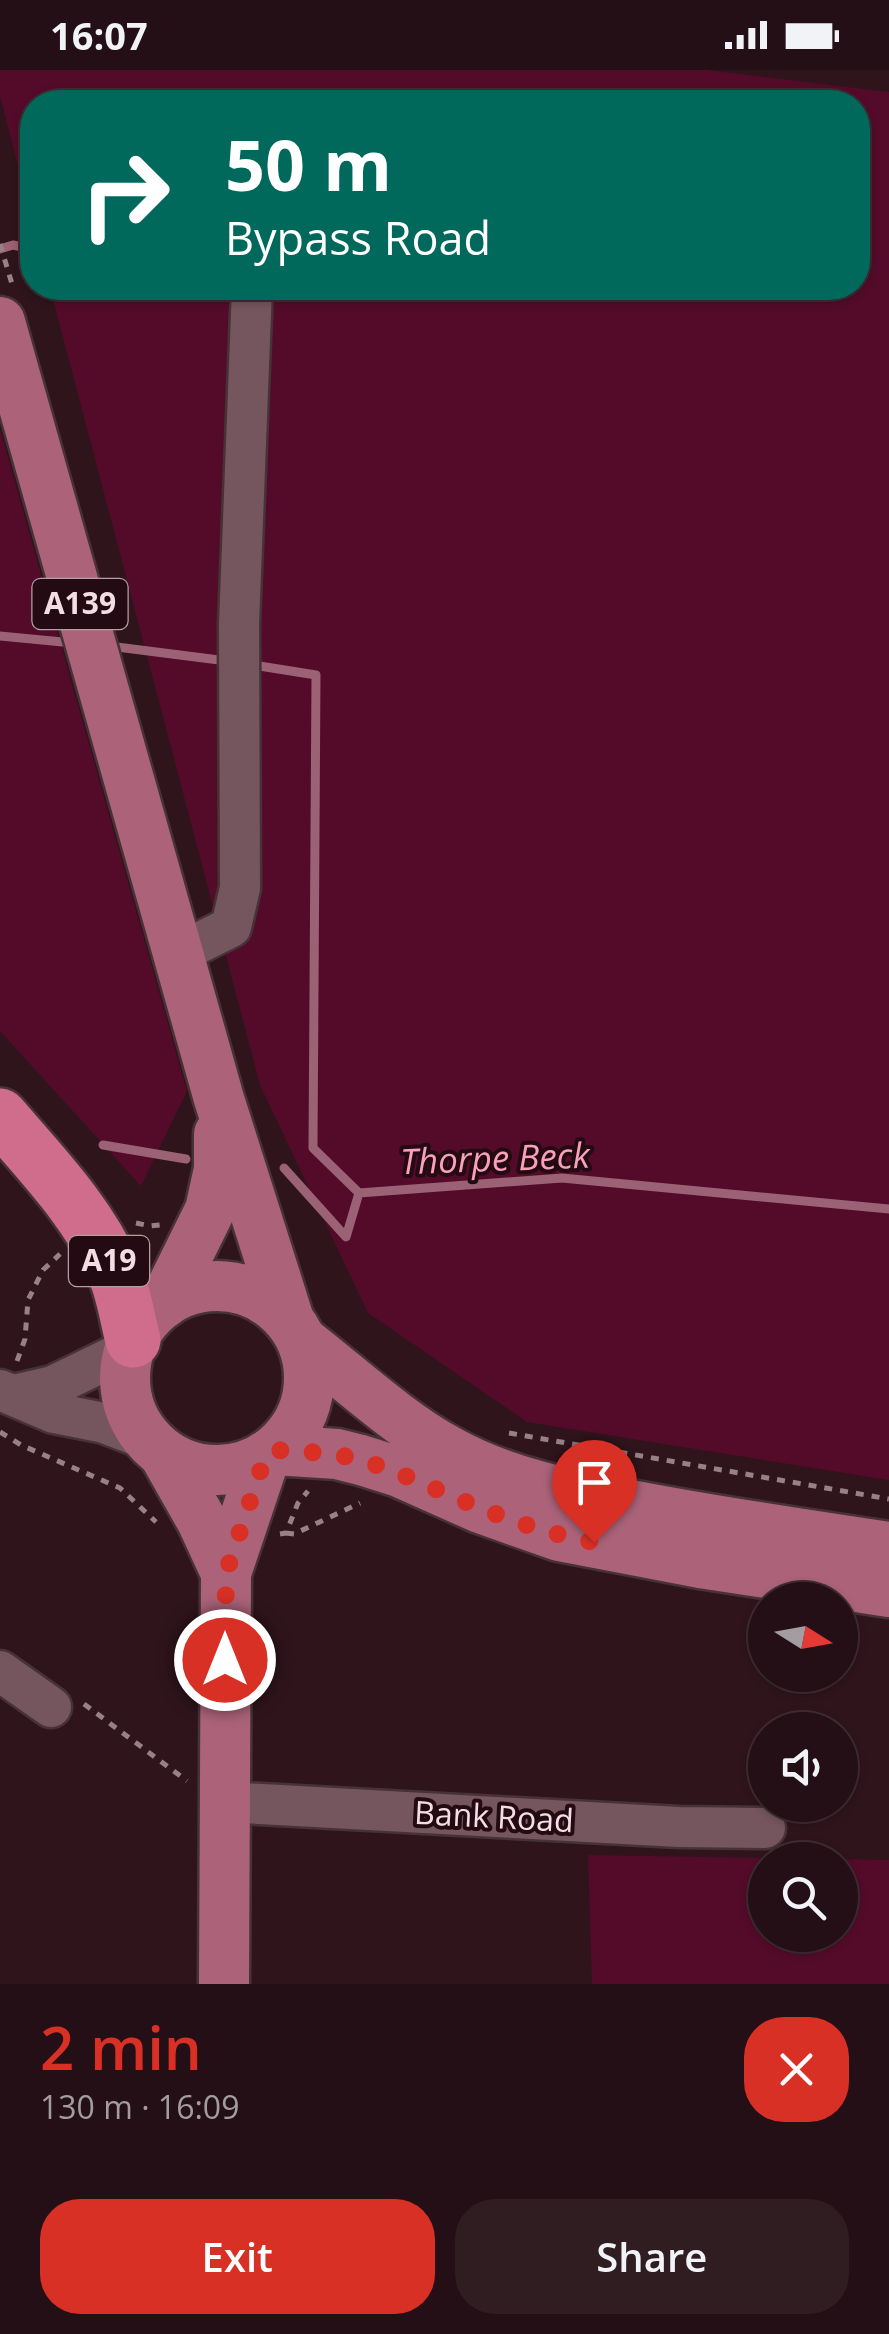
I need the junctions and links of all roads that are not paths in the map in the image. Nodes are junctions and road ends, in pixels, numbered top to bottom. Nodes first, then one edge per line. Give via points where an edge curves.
1 (252, 300) edge
2 (0, 322) edge
3 (178, 954) junction
4 (218, 1099) junction
5 (0, 1116) edge
6 (295, 1330) junction
7 (142, 1331) junction
8 (5, 1402) edge
9 (156, 1447) junction
10 (270, 1453) junction
11 (889, 1547) edge
12 (226, 1573) junction
13 (889, 1592) edge
14 (2, 1678) edge
15 (51, 1707) road end
16 (224, 1802) junction
17 (765, 1828) dead end
18 (224, 1984) edge

1 - 3 street via 239,624 240,888 231,927
2 - 3 main road, A139
3 - 4 main road, A139
4 - 6 main road, A139
4 - 7 main road, A139 via 218,1169 210,1210
5 - 7 highway, A19 via 90,1225
6 - 7 main road via 268,1301 216,1286 188,1290
6 - 10 main road via 309,1370 306,1400 296,1427
6 - 11 main road via 412,1428 496,1473 567,1494
7 - 8 street via 53,1386
7 - 9 main road via 125,1373 127,1398
8 - 9 street via 104,1423
9 - 10 main road via 188,1466 214,1470 241,1468
9 - 12 main road
10 - 12 main road
10 - 13 main road via 361,1460 559,1536
12 - 16 main road
14 - 15 street
16 - 17 street, Bank Road
16 - 18 main road

